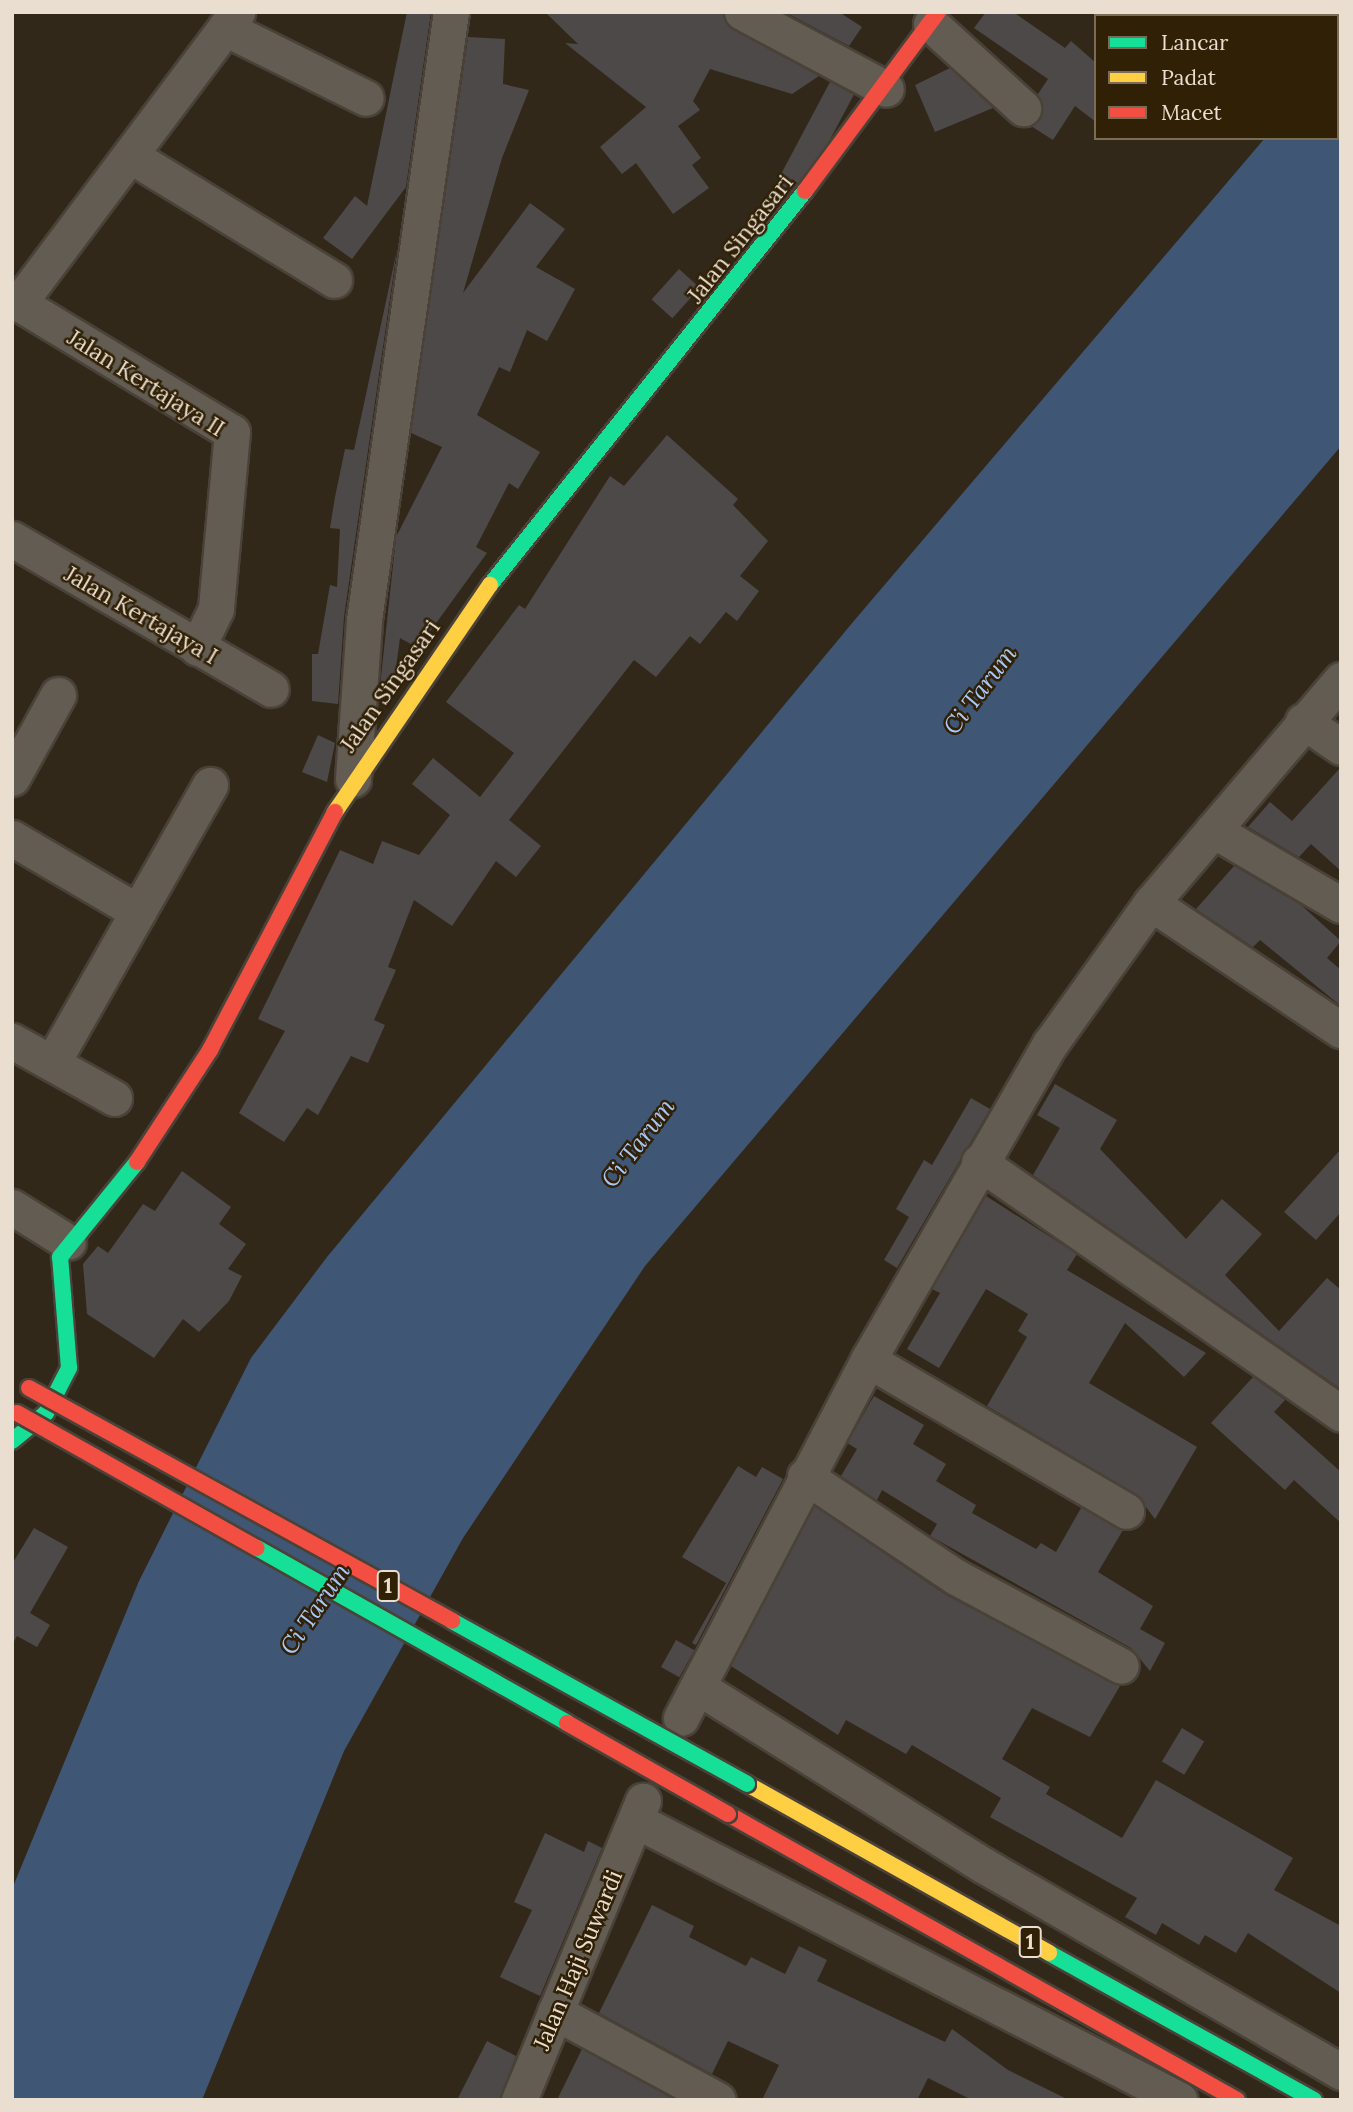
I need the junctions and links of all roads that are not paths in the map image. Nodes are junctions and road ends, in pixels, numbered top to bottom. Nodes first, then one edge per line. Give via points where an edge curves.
1 (451, 12) edge
2 (742, 12) edge
3 (935, 18) edge
4 (231, 20) edge
5 (886, 89) junction
6 (366, 98) dead end
7 (1023, 108) dead end
8 (131, 156) junction
9 (334, 280) dead end
10 (15, 302) edge
11 (12, 540) edge
12 (197, 648) junction
13 (1341, 680) edge
14 (271, 689) dead end
15 (58, 695) dead end
16 (1303, 720) junction
17 (1341, 747) edge
18 (12, 778) edge
19 (353, 779) junction
20 (210, 785) dead end
21 (1213, 830) junction
22 (12, 838) edge
23 (1151, 902) junction
24 (1341, 905) edge
25 (138, 912) junction
26 (1341, 1030) edge
27 (12, 1041) edge
28 (52, 1063) junction
29 (114, 1098) dead end
30 (979, 1162) junction
31 (12, 1207) edge
32 (68, 1242) junction
33 (868, 1360) junction
34 (20, 1387) edge
35 (15, 1410) edge
36 (1341, 1414) edge
37 (12, 1441) edge
38 (805, 1476) junction
39 (1126, 1511) dead end
40 (1121, 1666) dead end
41 (698, 1687) junction
42 (681, 1718) dead end
43 (555, 2012) junction
44 (1341, 2073) edge
45 (519, 2100) edge
46 (718, 2100) edge
47 (1180, 2100) edge
48 (1237, 2100) edge
49 (1314, 2100) edge

1 - 19 street via 365,620
2 - 5 street
3 - 5 main road, Jalan Singasari
3 - 7 street
4 - 6 street
4 - 8 street
5 - 19 main road, Jalan Singasari via 484,593
8 - 9 street
8 - 10 street
10 - 12 street, Jalan Kertajaya II via 232,432 216,609
11 - 12 street, Jalan Kertajaya I
12 - 14 street, Jalan Kertajaya I
13 - 16 street
15 - 18 street
16 - 17 street
16 - 21 street
19 - 32 main road, Jalan Singasari via 210,1050 120,1188
20 - 25 street
21 - 23 street
21 - 24 street
22 - 25 street
23 - 26 street
23 - 30 street via 1050,1044
25 - 28 street
27 - 28 street
28 - 29 street
30 - 33 street
30 - 36 street
31 - 32 street
32 - 37 main road, Jalan Singasari via 57,1274 72,1342 69,1368 46,1413
33 - 38 street
33 - 39 street
34 - 49 main road, 1, bridge
35 - 48 main road, 1, bridge
38 - 40 street via 956,1577
38 - 41 street
41 - 42 street
41 - 44 street via 983,1865
43 - 45 street, Jalan Haji Suwardi
43 - 46 street
43 - 47 street, Jalan Haji Suwardi via 640,1811

